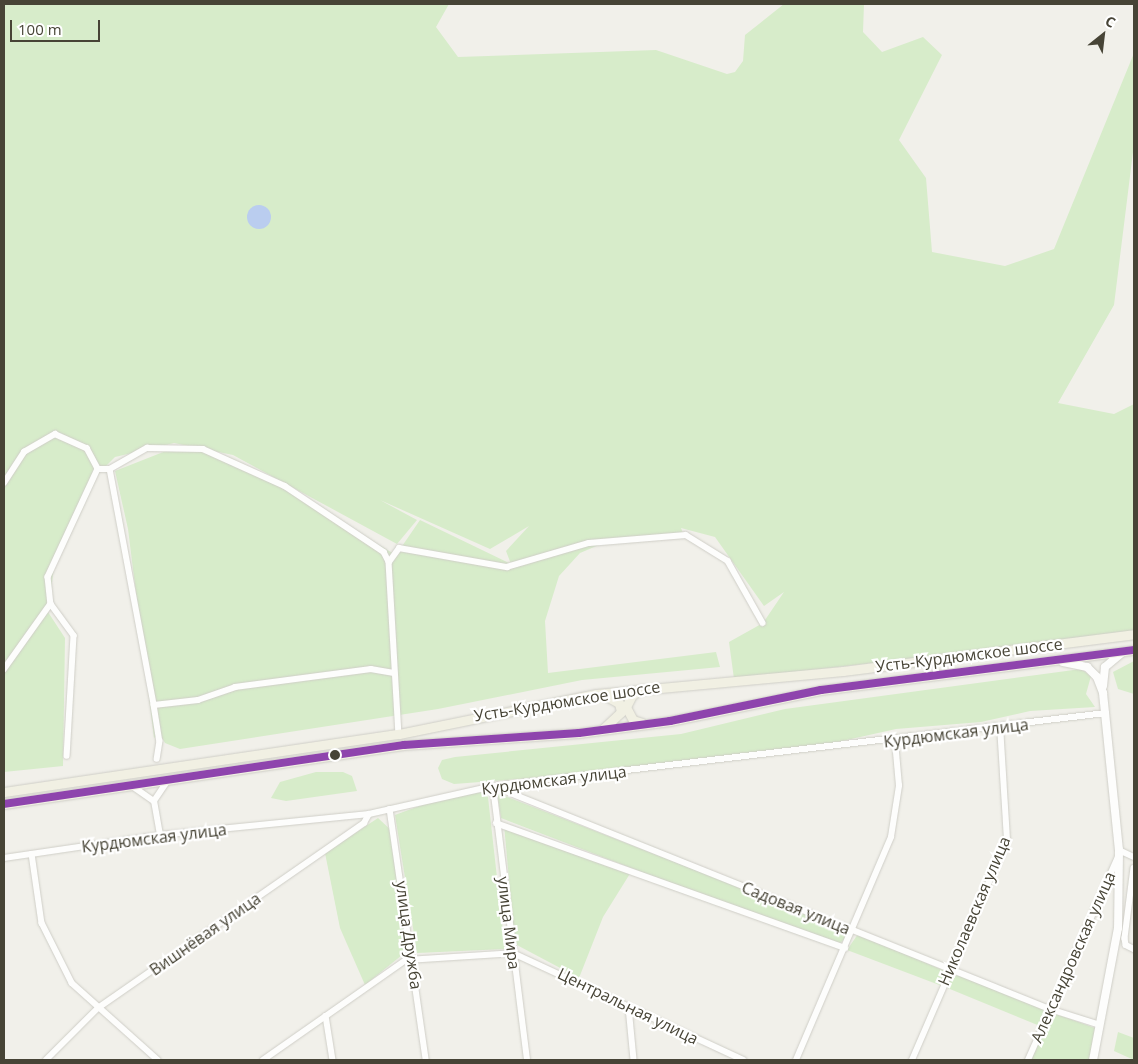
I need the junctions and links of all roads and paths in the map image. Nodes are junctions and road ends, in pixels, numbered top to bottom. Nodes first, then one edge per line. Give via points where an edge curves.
1 (110, 468) junction
2 (98, 469) junction
3 (4, 483) edge
4 (389, 562) junction
5 (51, 604) junction
6 (763, 623) dead end
7 (1134, 634) edge
8 (1130, 650) edge
9 (1043, 661) junction
10 (4, 670) edge
11 (394, 673) junction
12 (646, 687) junction
13 (1103, 693) junction
14 (596, 694) junction
15 (154, 705) junction
16 (1106, 713) junction
17 (645, 724) junction
18 (1000, 727) junction
19 (602, 730) junction
20 (398, 734) junction
21 (895, 741) junction
22 (67, 756) dead end
23 (157, 759) dead end
24 (170, 778) junction
25 (129, 784) junction
26 (493, 786) junction
27 (4, 792) edge
28 (154, 801) junction
29 (4, 804) edge
30 (390, 810) junction
31 (369, 814) junction
32 (496, 823) junction
33 (160, 835) junction
34 (1119, 853) junction
35 (32, 854) junction
36 (1134, 857) edge
37 (4, 858) edge
38 (1134, 868) edge
39 (854, 931) junction
40 (845, 948) junction
41 (1134, 948) edge
42 (513, 953) junction
43 (412, 958) junction
44 (950, 969) junction
45 (629, 1007) junction
46 (98, 1008) junction
47 (1050, 1009) junction
48 (326, 1016) junction
49 (1100, 1025) junction
50 (46, 1060) edge
51 (158, 1060) edge
52 (263, 1060) edge
53 (333, 1060) edge
54 (426, 1060) edge
55 (527, 1060) edge
56 (634, 1060) edge
57 (743, 1060) edge
58 (796, 1060) edge
59 (912, 1060) edge
60 (1028, 1060) edge
61 (1093, 1060) edge

1 - 2 street
1 - 4 street via 147,448 203,449 285,486 345,522 357,536 384,552
1 - 15 street
2 - 3 street via 87,448 54,434 24,452
2 - 5 street via 48,577
4 - 6 street via 399,548 507,567 589,543 686,535 728,561
4 - 11 street
5 - 10 street
5 - 22 street via 74,636
7 - 12 main road, Усть-Курдюмское шоссе via 843,671
8 - 9 main road, Усть-Курдюмское шоссе
8 - 13 street via 1105,667
9 - 13 street, Александровская улица via 1087,667 1097,677
9 - 17 main road, Усть-Курдюмское шоссе via 820,690
11 - 15 street via 371,668 235,687 198,700
11 - 20 street
12 - 14 main road, Усть-Курдюмское шоссе
12 - 17 main road via 632,694 626,707 633,720
13 - 16 street, Александровская улица
14 - 19 main road via 610,696 620,707 617,720
14 - 20 main road, Усть-Курдюмское шоссе
15 - 23 street via 160,741
16 - 18 street, Курдюмская улица
16 - 34 street, Александровская улица
17 - 19 main road, Усть-Курдюмское шоссе
18 - 21 street, Курдюмская улица
18 - 44 street, Николаевская улица via 1007,840
19 - 24 main road, Усть-Курдюмское шоссе via 404,745
20 - 27 main road, Усть-Курдюмское шоссе
21 - 26 street, Курдюмская улица
21 - 39 street via 899,786 895,819
24 - 25 main road, Усть-Курдюмское шоссе
24 - 28 street
25 - 28 street
25 - 29 main road, Усть-Курдюмское шоссе
26 - 30 street, Курдюмская улица
26 - 32 street, улица Мира
26 - 39 street, Садовая улица
28 - 33 street
30 - 31 street, Курдюмская улица
30 - 43 street, улица Дружба
31 - 33 street, Курдюмская улица
31 - 46 street, Вишнёвая улица via 364,823
32 - 40 street, Садовая улица via 797,935
32 - 42 street, улица Мира
33 - 35 street, Курдюмская улица
34 - 36 street
34 - 47 street, Александровская улица
34 - 49 street, Александровская улица via 1118,928
35 - 37 street, Курдюмская улица
35 - 46 street via 42,923 55,954 72,983
38 - 41 street via 1125,938 1126,945
39 - 40 street
39 - 44 street, Садовая улица
40 - 58 street
42 - 43 street
42 - 45 street, Центральная улица
42 - 55 street, улица Мира
43 - 48 street
43 - 54 street, улица Дружба
44 - 47 street, Садовая улица
44 - 59 street, Николаевская улица
45 - 56 street
45 - 57 street, Центральная улица
46 - 50 street, Вишнёвая улица
46 - 51 street
47 - 49 street, Садовая улица
47 - 60 street, Александровская улица
48 - 52 street
48 - 53 street
49 - 61 street, Александровская улица

